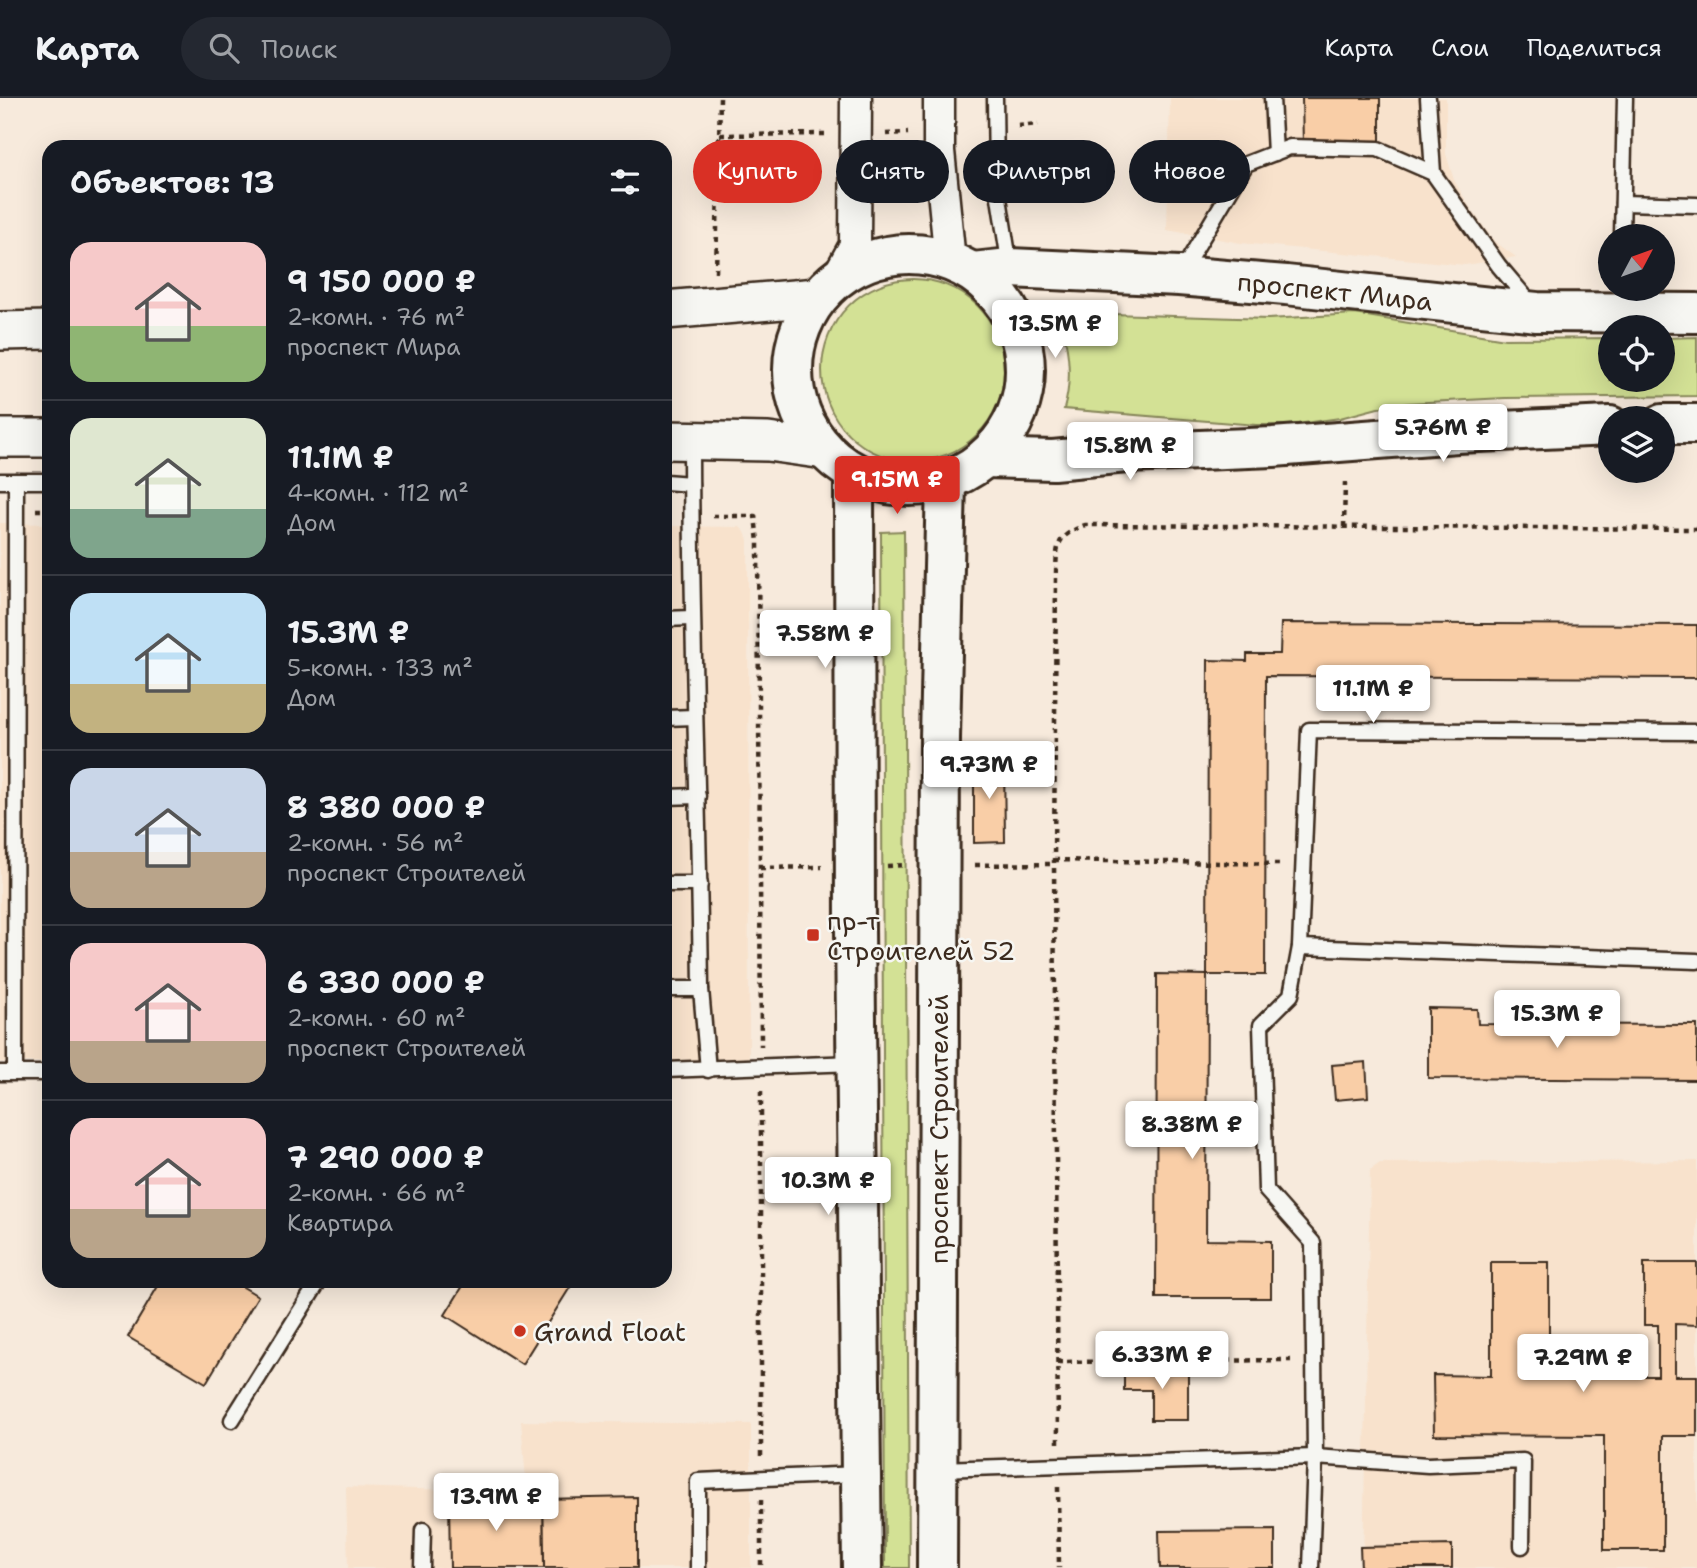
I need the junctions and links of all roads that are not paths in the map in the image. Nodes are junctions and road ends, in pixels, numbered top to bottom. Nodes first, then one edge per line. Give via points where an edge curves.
1 (856, 98) edge
2 (939, 98) edge
3 (995, 98) edge
4 (1272, 98) edge
5 (1428, 98) edge
6 (1625, 98) edge
7 (1275, 153) junction
8 (1433, 173) junction
9 (1623, 203) junction
10 (1697, 205) edge
11 (1622, 224) edge
12 (961, 266) junction
13 (1010, 268) junction
14 (1179, 276) junction
15 (827, 287) junction
16 (672, 309) edge
17 (1537, 312) junction
18 (1697, 313) edge
19 (42, 330) edge
20 (0, 331) edge
21 (1675, 424) edge
22 (1697, 424) edge
23 (1598, 427) edge
24 (0, 438) edge
25 (42, 438) edge
26 (678, 440) edge
27 (986, 458) junction
28 (839, 461) junction
29 (0, 481) edge
30 (16, 481) junction
31 (42, 481) edge
32 (946, 481) junction
33 (672, 483) edge
34 (691, 484) junction
35 (691, 618) junction
36 (672, 619) edge
37 (695, 717) junction
38 (672, 718) edge
39 (1697, 732) edge
40 (698, 796) junction
41 (672, 797) edge
42 (672, 884) edge
43 (700, 884) junction
44 (1300, 947) junction
45 (1697, 961) edge
46 (672, 989) edge
47 (701, 989) junction
48 (856, 1063) junction
49 (672, 1070) edge
50 (708, 1070) junction
51 (7, 1073) edge
52 (42, 1073) edge
53 (315, 1288) edge
54 (232, 1420) dead end
55 (1315, 1457) junction
56 (936, 1469) junction
57 (861, 1474) junction
58 (423, 1530) dead end
59 (1522, 1546) dead end
60 (422, 1568) edge
61 (698, 1568) edge
62 (862, 1568) edge
63 (937, 1568) edge
64 (1311, 1568) edge

1 - 15 street via 855,245
2 - 12 street via 939,151
3 - 13 lane via 996,179
4 - 7 lane
5 - 8 lane
6 - 9 lane
7 - 8 lane via 1290,147 1378,149
7 - 14 lane via 1246,164
8 - 17 lane
9 - 10 lane
9 - 11 lane
12 - 13 main road, проспект Мира
12 - 15 main road via 920,254 891,255 863,263
12 - 27 main road via 993,290 1010,311 1026,362 1017,415
13 - 14 main road, проспект Мира
14 - 17 main road, проспект Мира
15 - 16 street
15 - 28 main road via 801,325 793,358 794,391 805,423
17 - 18 main road, проспект Мира via 1621,306
19 - 20 street
21 - 22 main road
23 - 27 main road via 1052,460
24 - 25 street
26 - 28 street via 768,442
26 - 34 lane
27 - 32 main road
28 - 32 main road via 899,486
28 - 48 main road via 855,866
29 - 30 lane
30 - 31 lane
30 - 51 lane
32 - 56 main road, проспект Строителей
33 - 34 lane
34 - 35 lane
35 - 36 lane
35 - 37 lane
37 - 38 lane
37 - 40 lane
39 - 44 lane via 1309,730
40 - 41 lane
40 - 43 lane
42 - 43 lane
43 - 47 lane
44 - 45 lane
44 - 55 lane via 1291,995 1261,1025 1266,1190 1313,1243
46 - 47 lane
47 - 50 lane
48 - 50 lane
48 - 57 main road
49 - 50 lane
51 - 52 lane
53 - 54 lane
55 - 56 lane
55 - 59 lane via 1428,1465 1523,1461
55 - 64 lane
56 - 63 main road, проспект Строителей
57 - 61 lane via 698,1481
57 - 62 main road
58 - 60 lane

